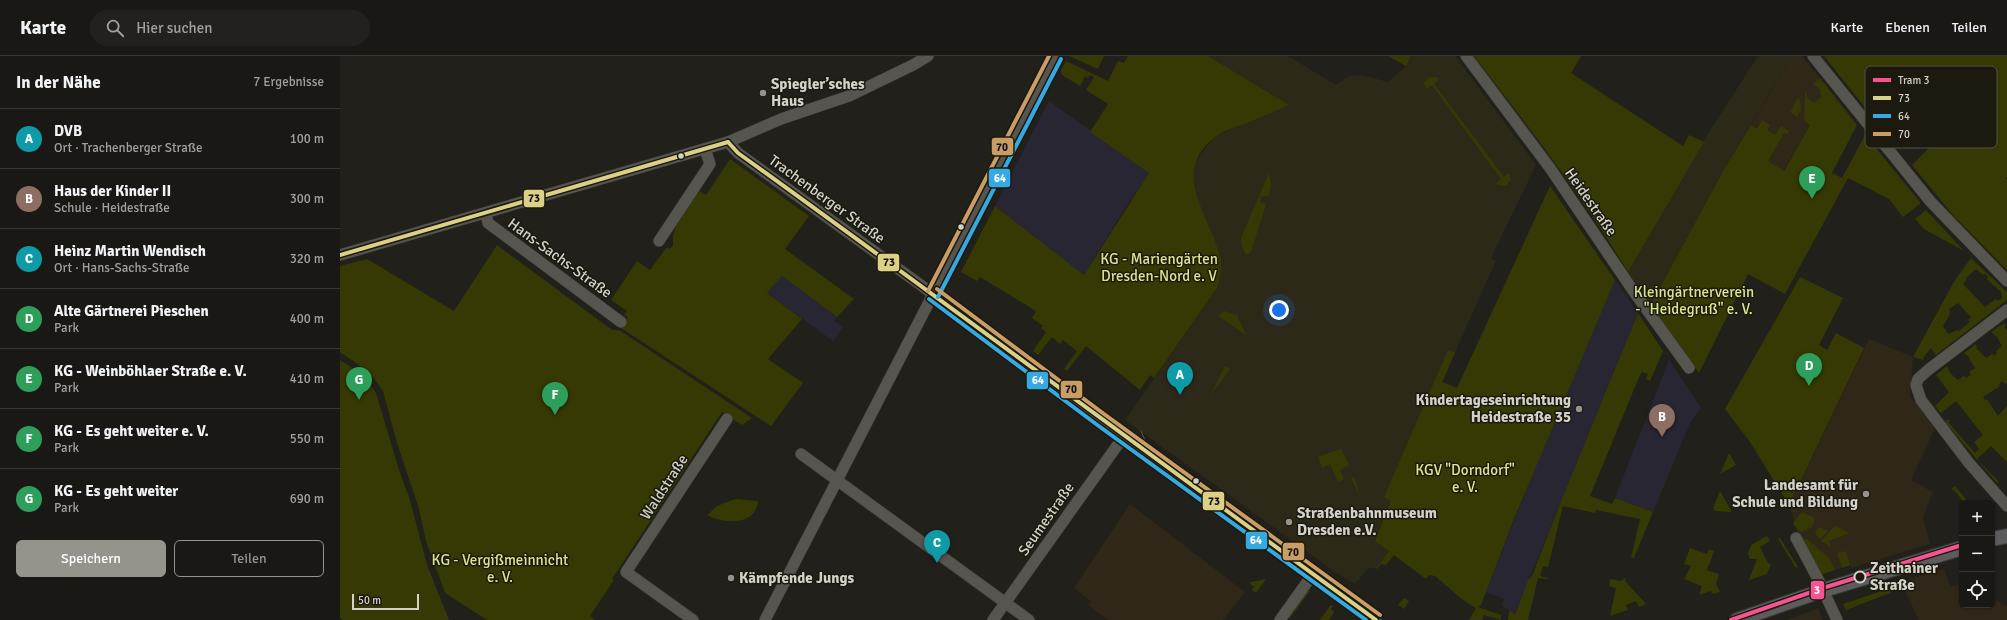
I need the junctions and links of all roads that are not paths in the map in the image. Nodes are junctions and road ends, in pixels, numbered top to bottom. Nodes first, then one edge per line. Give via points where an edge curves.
1 (928, 56) edge
2 (1056, 56) edge
3 (1466, 56) edge
4 (1813, 56) edge
5 (1865, 120) edge
6 (728, 142) junction
7 (1887, 148) edge
8 (705, 149) junction
9 (486, 214) junction
10 (659, 241) dead end
11 (340, 255) edge
12 (2007, 281) edge
13 (934, 294) junction
14 (2007, 310) edge
15 (621, 322) dead end
16 (1689, 368) dead end
17 (727, 419) dead end
18 (1124, 436) junction
19 (801, 454) dead end
20 (838, 481) junction
21 (2007, 506) edge
22 (2007, 536) edge
23 (1796, 538) dead end
24 (1995, 539) edge
25 (1959, 549) edge
26 (1313, 574) junction
27 (1824, 590) junction
28 (1006, 602) junction
29 (693, 620) edge
30 (765, 620) edge
31 (993, 620) edge
32 (1029, 620) edge
33 (1280, 620) edge
34 (1376, 620) edge
35 (1737, 620) edge
36 (1837, 620) edge

1 - 6 street via 849,96 781,119
2 - 13 street
3 - 16 street, Heidestraße via 1550,168
4 - 5 street
6 - 8 street
6 - 13 street, Trachenberger Straße via 738,153
7 - 12 street via 1930,201
8 - 9 street
8 - 10 street via 710,164
9 - 11 street
9 - 15 street, Hans-Sachs-Straße via 488,223
13 - 18 street, Trachenberger Straße
13 - 20 street
14 - 21 street via 1928,370 1918,379 1916,385 1921,400
17 - 29 street, Waldstraße via 626,572
18 - 26 street
18 - 28 street, Seumestraße
19 - 20 street
20 - 28 street
20 - 30 street
22 - 24 main road
23 - 27 street
25 - 27 main road
26 - 33 street
26 - 34 street
27 - 35 main road
27 - 36 street
28 - 31 street, Seumestraße
28 - 32 street

